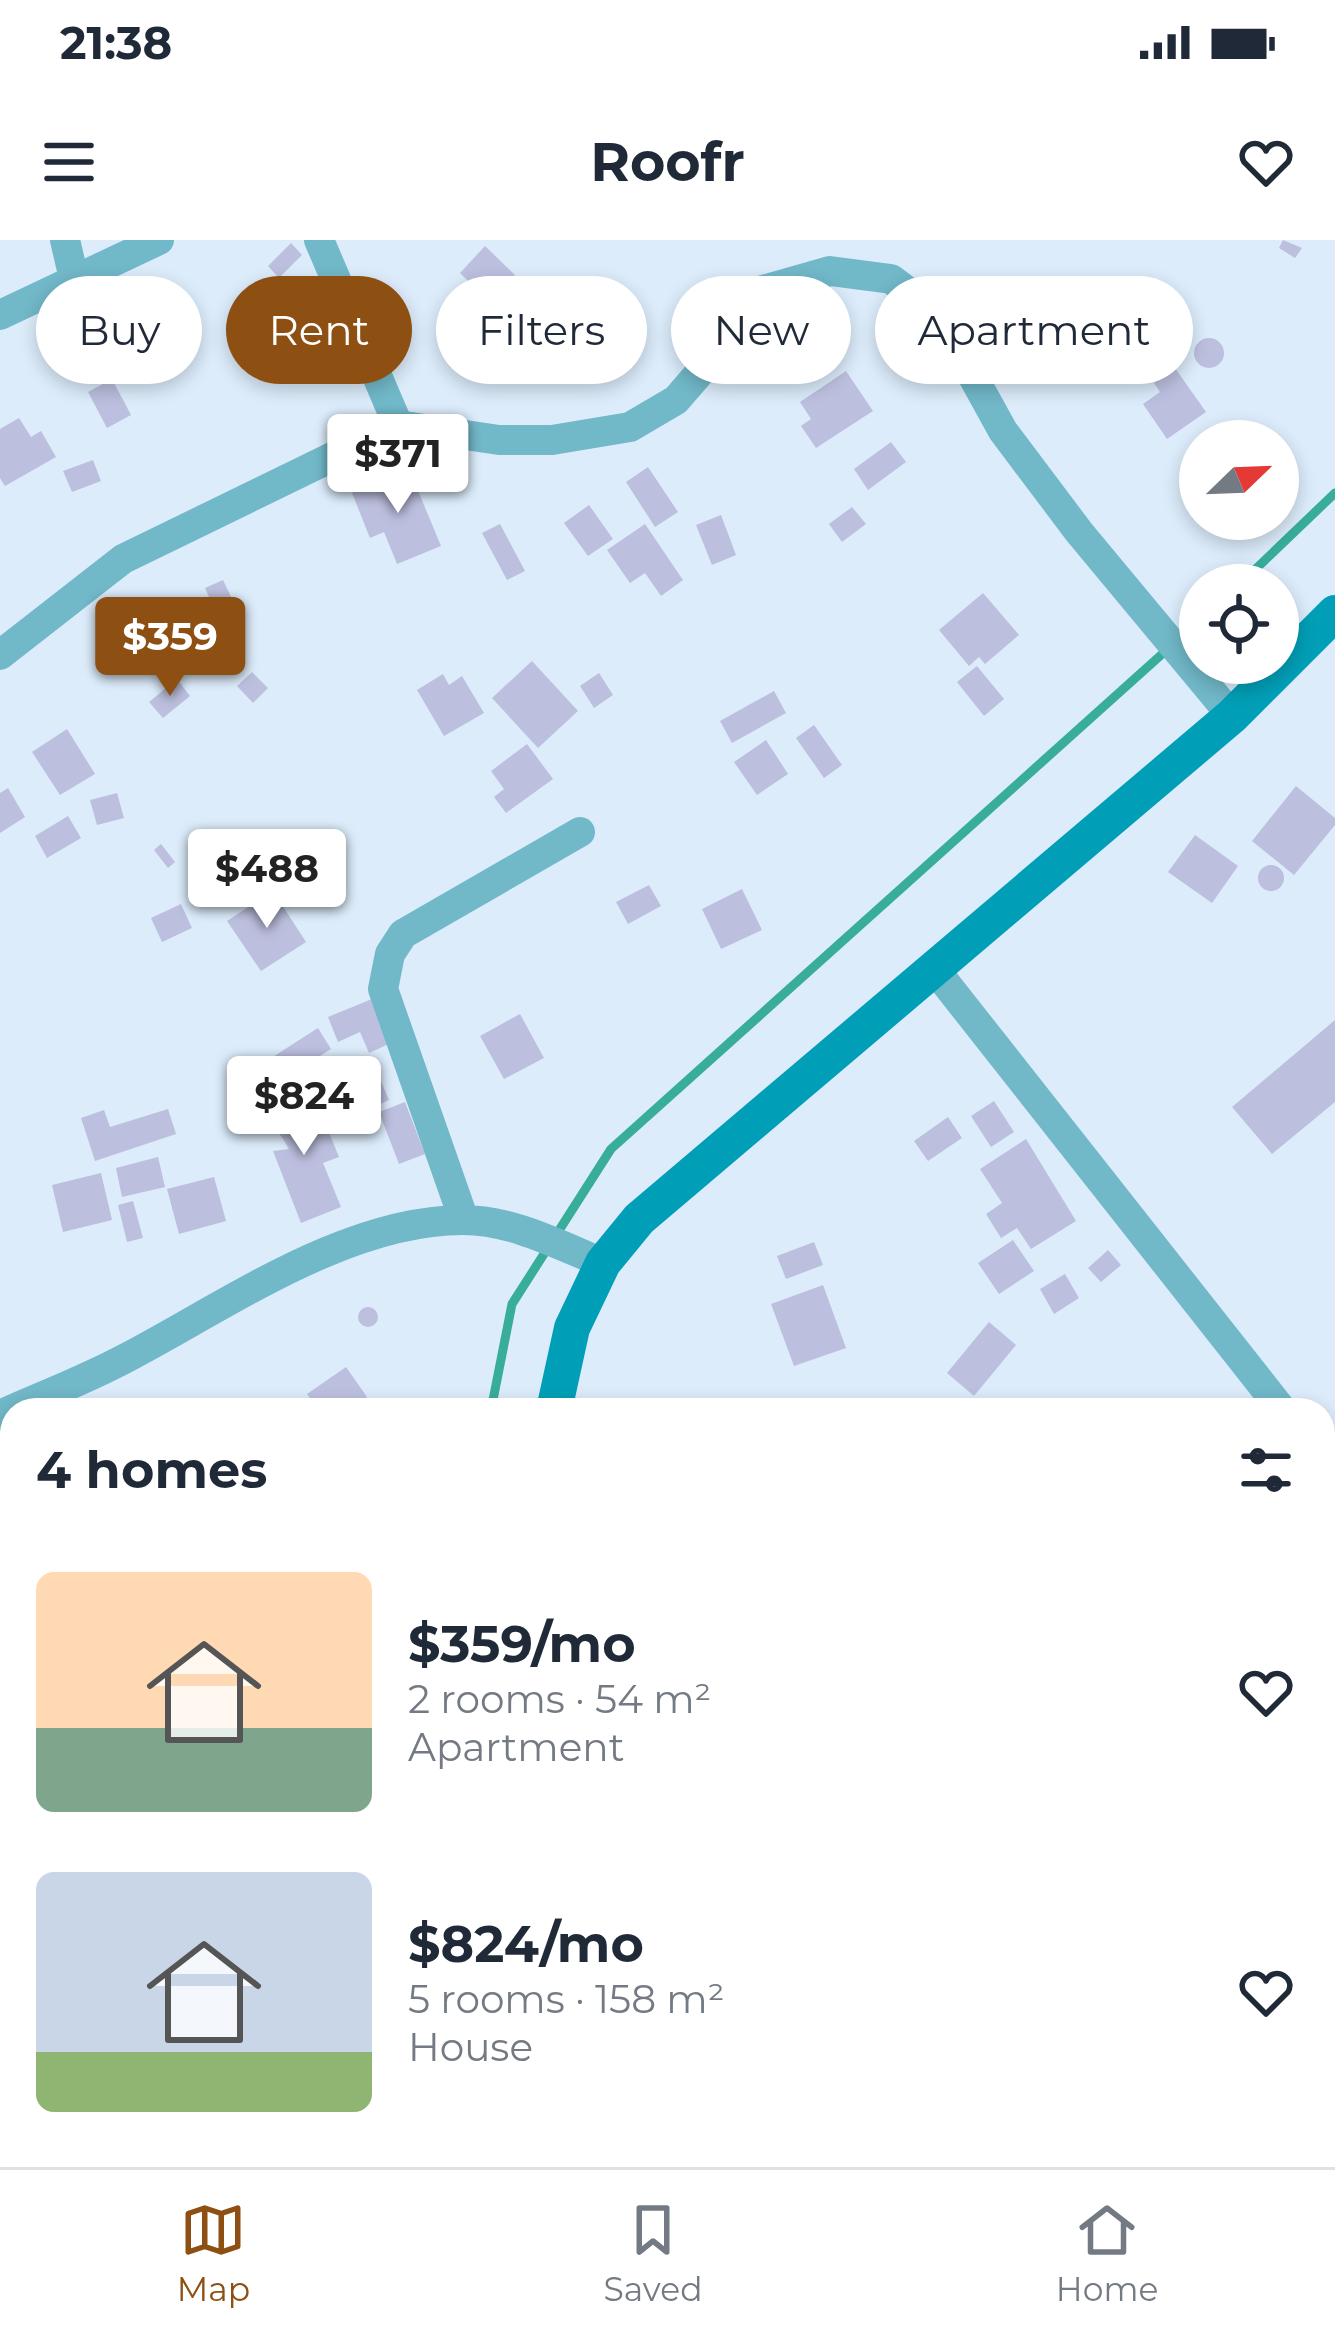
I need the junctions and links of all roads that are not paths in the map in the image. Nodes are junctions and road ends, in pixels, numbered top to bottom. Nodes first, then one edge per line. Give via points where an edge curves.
1 (65, 240) edge
2 (159, 240) edge
3 (319, 240) edge
4 (73, 276) edge
5 (89, 276) edge
6 (36, 300) edge
7 (0, 315) edge
8 (398, 424) junction
9 (1330, 630) edge
10 (0, 655) edge
11 (1232, 716) junction
12 (580, 832) dead end
13 (936, 971) junction
14 (464, 1220) junction
15 (603, 1263) junction
16 (38, 1398) edge
17 (557, 1398) edge
18 (1273, 1398) edge

1 - 4 street
2 - 5 street
3 - 8 street
6 - 7 street
8 - 10 street via 123,559
8 - 11 street via 499,440 630,427 676,400 708,363 729,317 763,290 830,271 891,279 939,315 1003,431
9 - 11 street
11 - 13 street
12 - 14 street via 404,934 390,954 383,989
13 - 15 street via 639,1219
13 - 18 street
14 - 15 street via 517,1228
14 - 16 street via 374,1233
15 - 17 street via 572,1328

